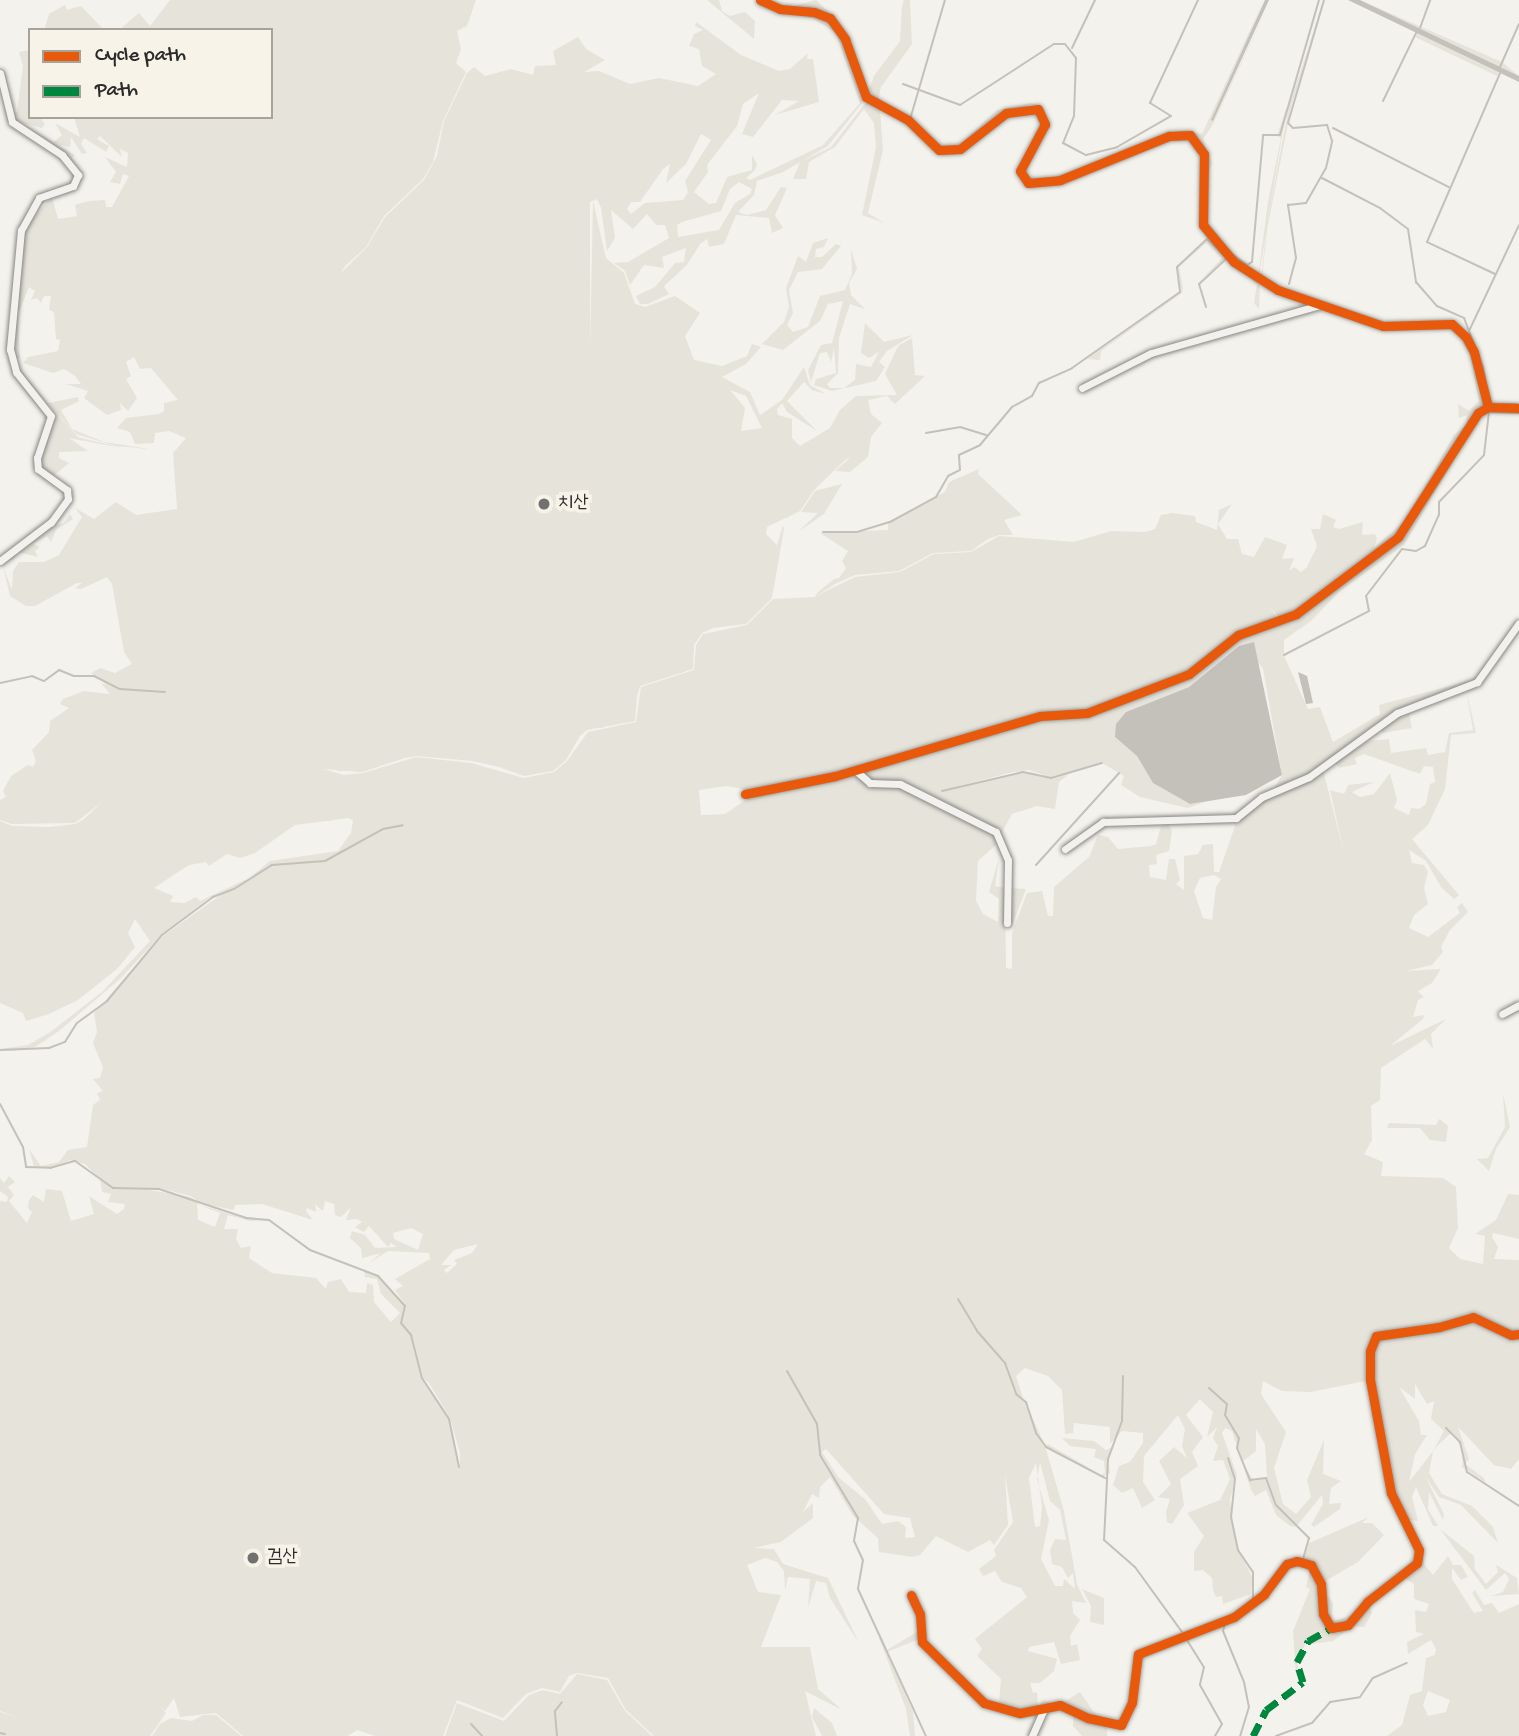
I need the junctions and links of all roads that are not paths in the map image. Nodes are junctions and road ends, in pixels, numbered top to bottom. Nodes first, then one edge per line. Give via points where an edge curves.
1 (760, 0) edge
2 (0, 73) edge
3 (1320, 305) junction
4 (1082, 388) dead end
5 (1488, 407) junction
6 (1519, 408) edge
7 (0, 561) edge
8 (1519, 623) edge
9 (855, 770) junction
10 (745, 794) dead end
11 (1065, 849) dead end
12 (1007, 923) dead end
13 (1519, 1004) edge
14 (1502, 1014) dead end
15 (1519, 1334) edge
16 (911, 1595) dead end
17 (1045, 1706) junction
18 (1032, 1736) edge

1 - 3 street via 780,9 830,18 845,39 866,97 908,120 939,150 963,148 1006,113 1038,109 1045,124 1020,171 1028,183 1060,180 1170,135 1190,135 1204,155 1202,216 1210,238 1259,281
2 - 7 street via 12,122 62,155 78,175 74,186 39,198 21,230 10,349 16,372 51,416 37,458 38,469 64,487 68,499 51,522
3 - 4 street via 1151,353
3 - 5 street via 1389,327 1440,322 1457,327 1479,363
5 - 6 street
5 - 9 street via 1478,413 1402,534 1296,614 1238,635 1196,670 1154,691 1087,713 1040,716
8 - 11 street via 1477,682 1397,713 1309,777 1262,797 1236,818 1103,822
9 - 10 street
9 - 12 street via 870,783 896,783 996,832 1008,860
13 - 14 street
15 - 17 street via 1511,1335 1473,1317 1373,1339 1370,1380 1391,1493 1419,1555 1415,1566 1377,1593 1348,1625 1327,1625 1318,1577 1307,1562 1293,1562 1264,1594 1234,1617 1138,1654 1132,1702 1124,1723 1088,1718 1060,1704
16 - 17 street via 920,1614 922,1642 979,1699 1012,1712
17 - 18 street

